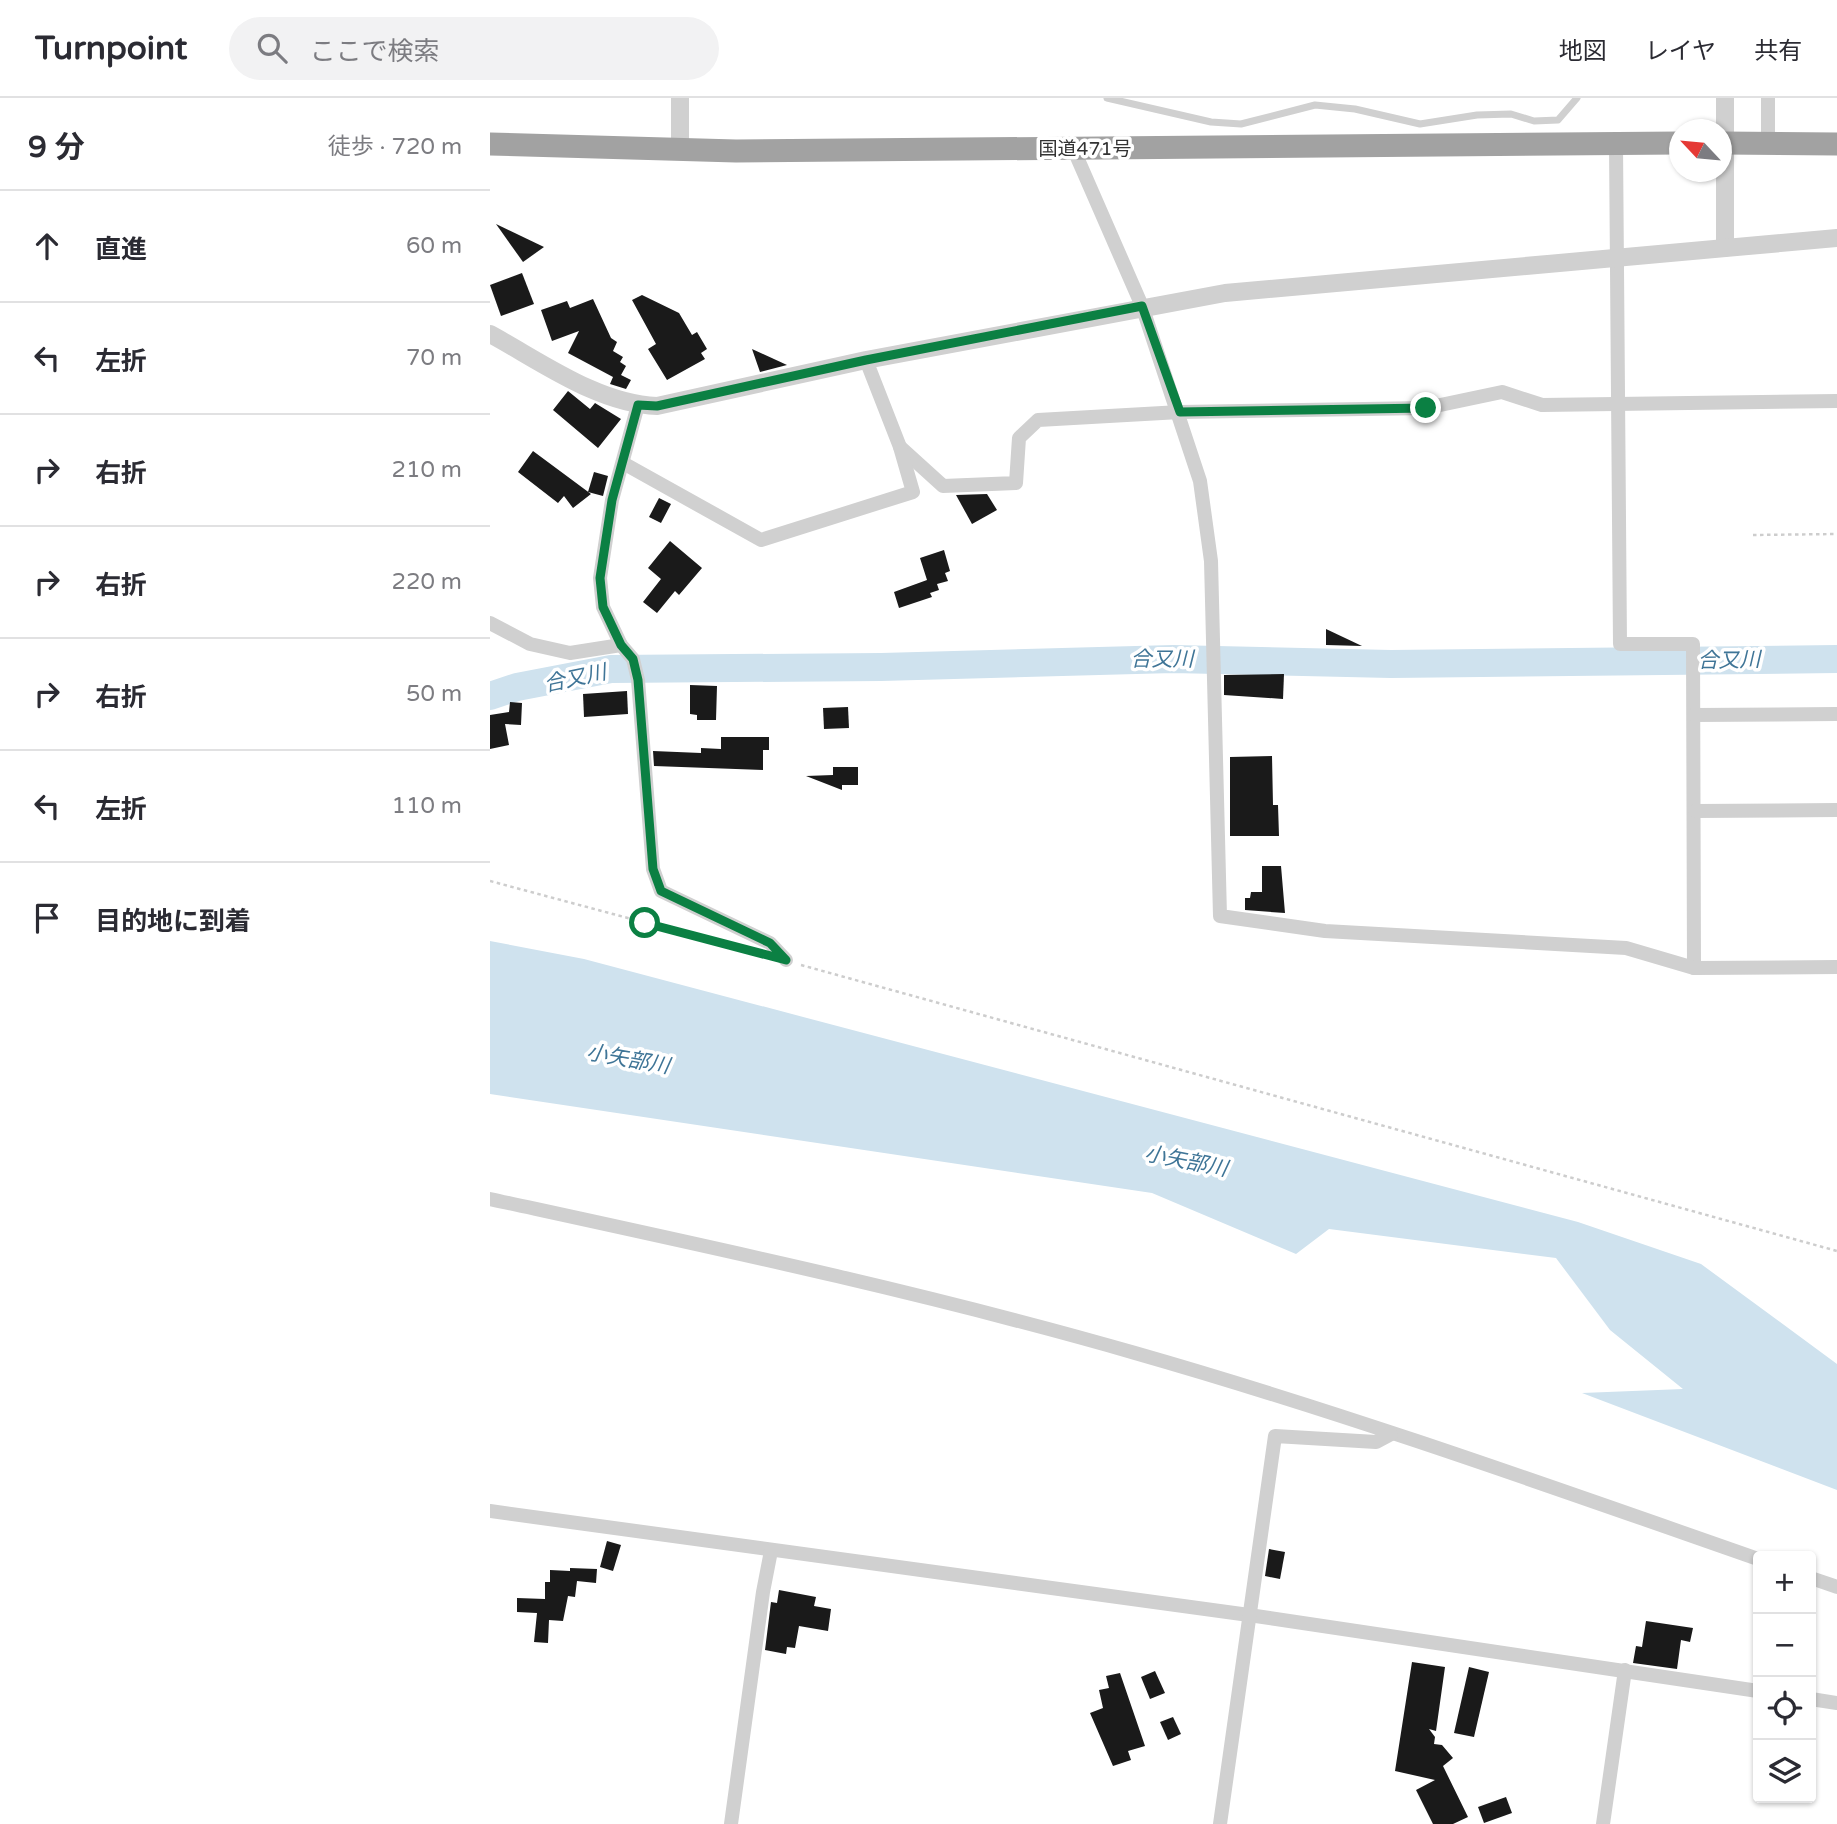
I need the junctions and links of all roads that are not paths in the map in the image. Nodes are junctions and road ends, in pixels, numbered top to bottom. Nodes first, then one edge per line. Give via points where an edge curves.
1 (680, 98) edge
2 (1107, 98) edge
3 (1577, 98) edge
4 (1725, 98) edge
5 (1768, 98) edge
6 (1725, 119) edge
7 (1669, 143) edge
8 (1732, 143) edge
9 (1768, 143) junction
10 (490, 144) edge
11 (1616, 144) junction
12 (1837, 144) edge
13 (1073, 148) junction
14 (680, 149) junction
15 (1724, 182) edge
16 (1837, 238) edge
17 (1725, 248) junction
18 (1616, 260) junction
19 (1142, 306) junction
20 (490, 334) edge
21 (866, 360) junction
22 (1837, 401) edge
23 (1620, 404) junction
24 (638, 405) junction
25 (1180, 412) junction
26 (900, 447) junction
27 (623, 463) junction
28 (490, 623) edge
29 (621, 645) junction
30 (1694, 715) junction
31 (1837, 715) edge
32 (1837, 810) edge
33 (1695, 811) junction
34 (786, 960) road end
35 (1837, 967) edge
36 (1694, 968) junction
37 (490, 1199) edge
38 (1391, 1434) junction
39 (490, 1511) edge
40 (771, 1551) junction
41 (1753, 1557) edge
42 (1816, 1580) edge
43 (1837, 1587) edge
44 (1249, 1615) junction
45 (1625, 1670) junction
46 (1753, 1690) edge
47 (1816, 1700) edge
48 (1837, 1703) edge
49 (731, 1824) edge
50 (1220, 1824) edge
51 (1603, 1824) edge

1 - 14 street
2 - 3 lane via 1211,122 1241,124 1315,105 1420,124 1478,115 1558,120
4 - 6 street
5 - 9 street
7 - 11 highway, 国道471号
8 - 9 highway
9 - 12 highway
10 - 14 highway, 国道471号
11 - 13 highway, 国道471号
11 - 18 street
13 - 14 highway, 国道471号
13 - 19 street
15 - 17 street
16 - 17 street
17 - 18 street
18 - 19 street via 1225,292
18 - 23 street
19 - 21 street
19 - 25 street
20 - 24 street via 583,384
21 - 24 street via 657,406
21 - 26 street
22 - 23 street
23 - 25 street via 1542,405 1502,391 1426,408
23 - 30 street via 1620,644 1693,644
24 - 27 street
25 - 26 street via 1038,420 1019,438 1016,483 943,486
25 - 36 street via 1200,481 1211,561 1220,916 1325,931 1626,948
26 - 27 street via 913,492 761,540
27 - 29 street via 612,500 600,578 603,607
28 - 29 street via 530,644 570,653
29 - 34 street via 633,659 638,680 653,869 661,891 770,943
30 - 31 street
30 - 33 street
32 - 33 street
33 - 36 street
35 - 36 street
37 - 38 street via 1136,1353
38 - 41 street
38 - 44 street via 1376,1441 1275,1436
39 - 40 street
40 - 44 street
40 - 49 street
42 - 43 street
44 - 45 street
44 - 50 street
45 - 46 street
45 - 51 street
47 - 48 street

